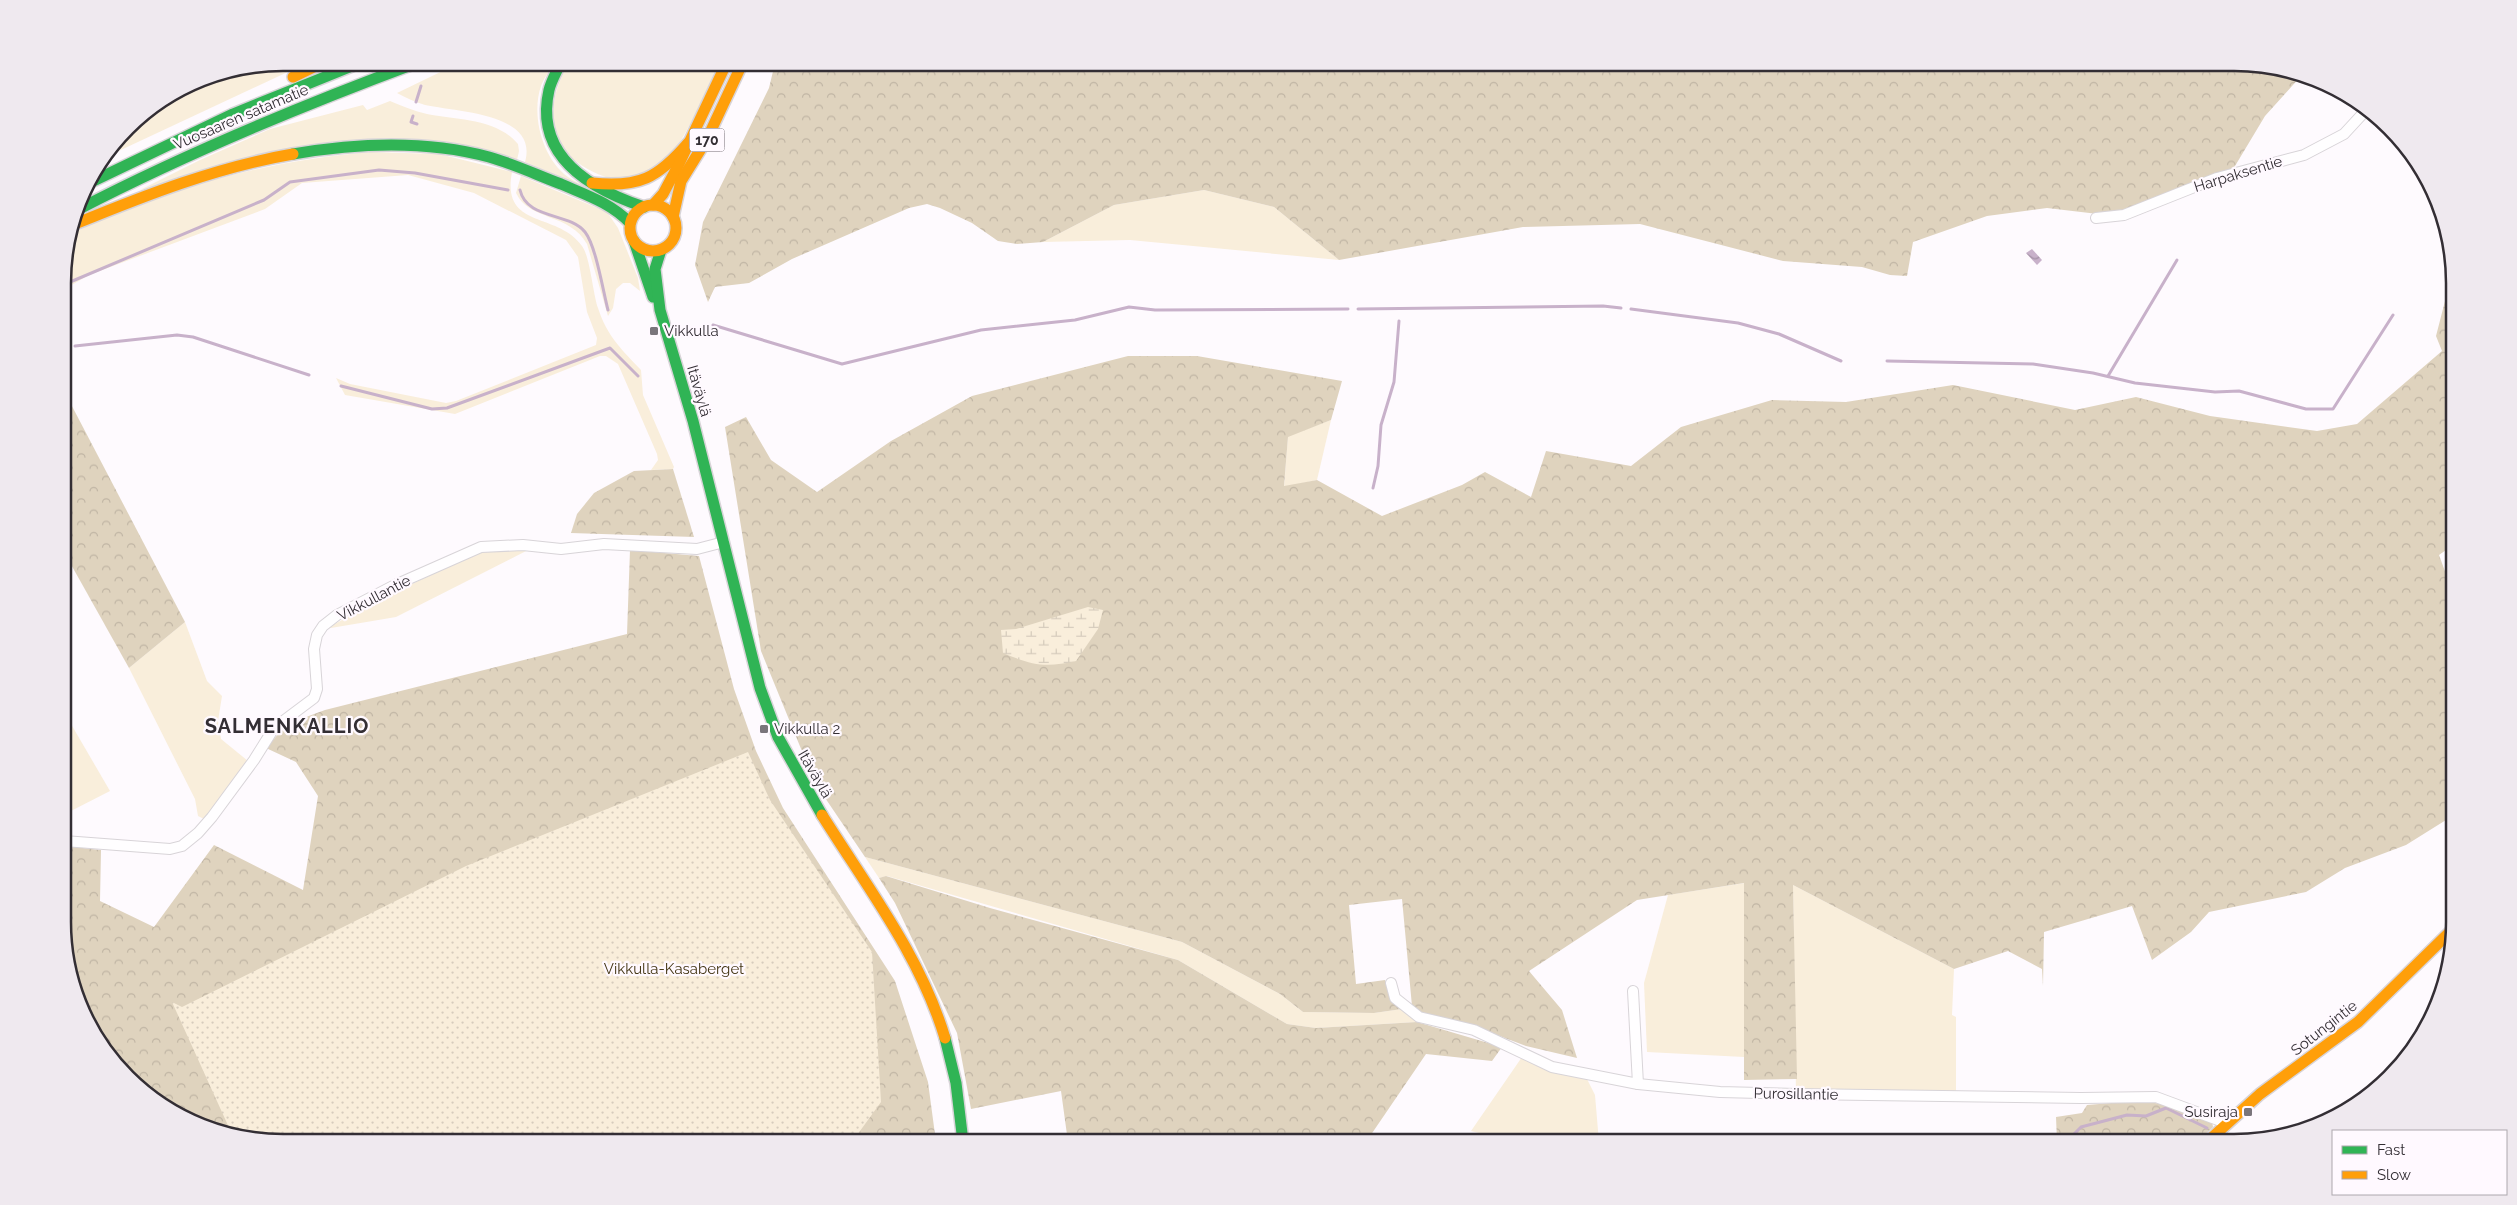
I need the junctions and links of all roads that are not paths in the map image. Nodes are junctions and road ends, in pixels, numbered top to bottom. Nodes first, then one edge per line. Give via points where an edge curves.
1 (306, 71) edge
2 (340, 71) edge
3 (396, 71) edge
4 (556, 71) edge
5 (722, 71) edge
6 (739, 71) edge
7 (232, 114) junction
8 (2363, 115) edge
9 (688, 143) junction
10 (100, 178) edge
11 (589, 182) junction
12 (649, 206) junction
13 (86, 207) edge
14 (673, 217) junction
15 (2096, 218) dead end
16 (81, 222) edge
17 (630, 223) junction
18 (634, 241) junction
19 (661, 250) junction
20 (661, 312) junction
21 (724, 542) junction
22 (71, 841) edge
23 (2445, 937) edge
24 (1390, 983) dead end
25 (1633, 991) dead end
26 (1638, 1084) junction
27 (2226, 1123) junction
28 (962, 1134) edge
29 (2215, 1134) edge

1 - 7 main road
2 - 7 main road, Vuosaaren satamatie
3 - 13 main road, Vuosaaren satamatie via 197,151
4 - 11 main road via 547,90 546,123 562,158
5 - 9 main road, 170
6 - 14 main road, 170 via 707,139 681,181
7 - 10 main road, Vuosaaren satamatie
8 - 15 street, Harpaksentie via 2344,134 2304,155 2217,178 2124,215
9 - 11 main road via 670,165 648,180 622,185
9 - 12 main road, 170 via 663,194
11 - 12 main road via 618,200
12 - 14 main road via 668,211
12 - 17 main road via 633,216
14 - 19 main road via 676,225 674,238
16 - 17 main road via 226,168 333,148 408,145 464,152 506,163 614,208
17 - 18 main road
18 - 19 main road via 648,251
18 - 20 main road, Itäväylä via 648,285
19 - 20 main road, Itäväylä via 654,271
20 - 21 main road, Itäväylä
21 - 22 street, Vikkullantie via 697,548 611,544 561,549 523,545 481,548 394,585 323,626 314,649 318,677 316,695 274,728 212,818 189,841 170,848
21 - 28 main road, Itäväylä via 757,675 778,737 807,792 882,908 928,989 951,1059
23 - 27 main road, Sotungintie via 2358,1022
24 - 26 street, Purosillantie via 1395,998 1419,1017 1474,1030 1552,1067
25 - 26 street
26 - 27 street, Purosillantie via 1720,1092 2081,1098 2156,1096
27 - 29 main road, Sotungintie

